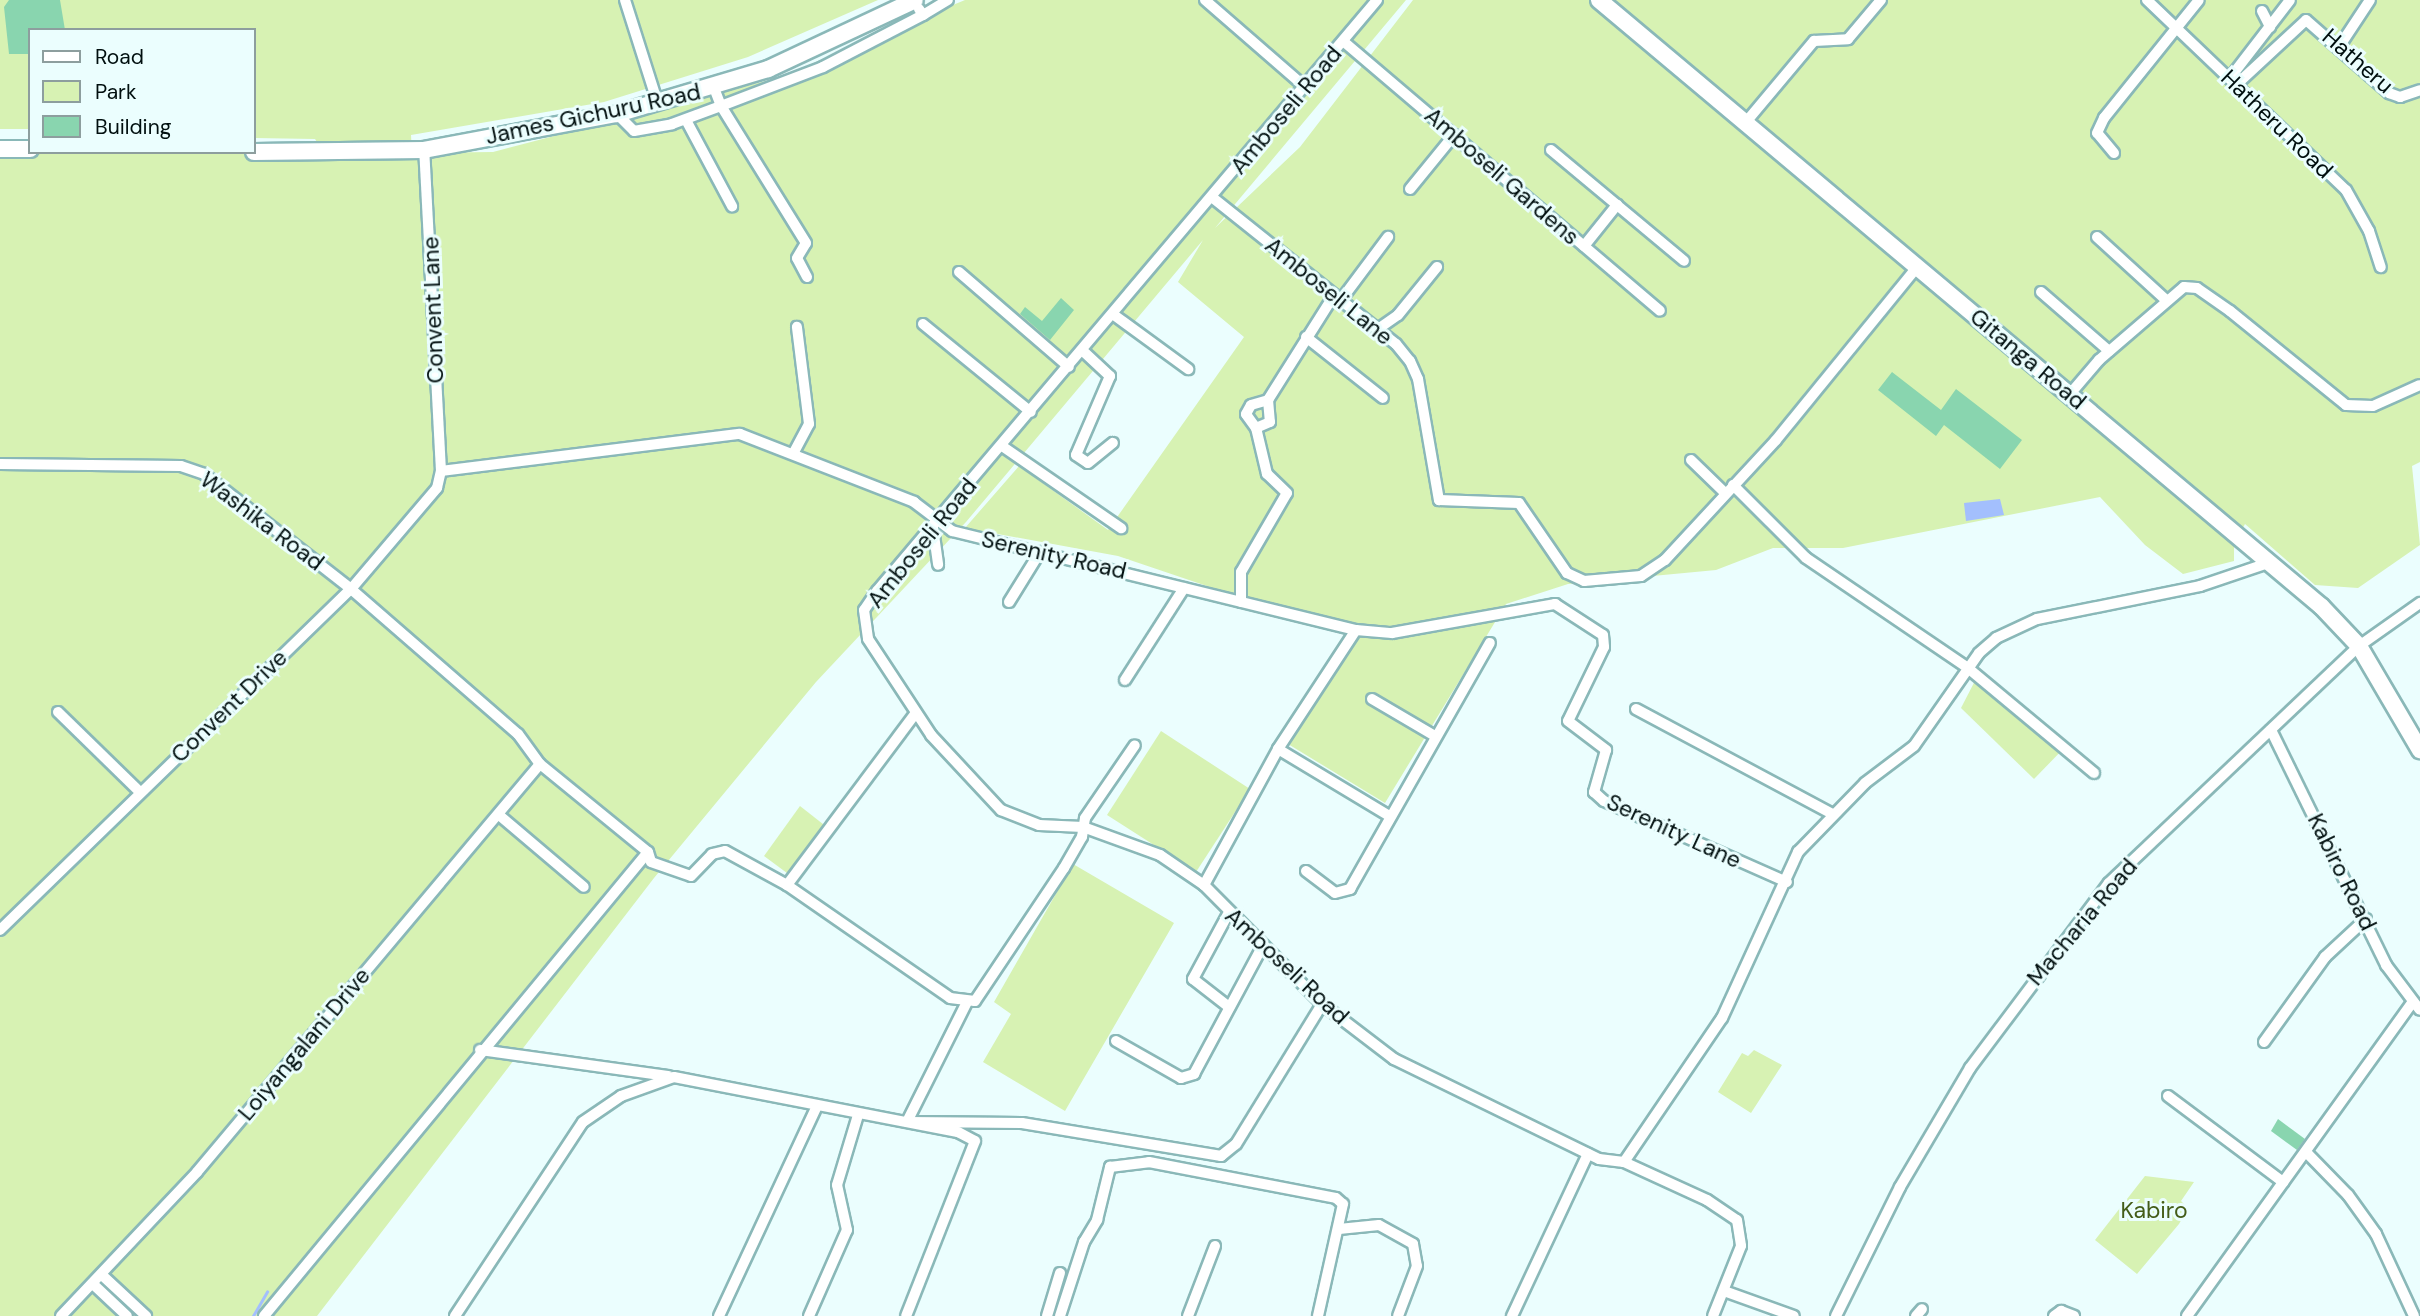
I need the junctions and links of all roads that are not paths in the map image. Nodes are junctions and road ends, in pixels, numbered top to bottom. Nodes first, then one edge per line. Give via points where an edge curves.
1 (625, 0) edge
2 (948, 0) edge
3 (1205, 0) edge
4 (1377, 0) edge
5 (1599, 0) edge
6 (1881, 0) edge
7 (2147, 0) edge
8 (2199, 0) edge
9 (2370, 0) edge
10 (2288, 3) edge
11 (917, 5) edge
12 (2262, 11) dead end
13 (2306, 20) junction
14 (2270, 27) junction
15 (2176, 28) junction
16 (839, 39) junction
17 (1343, 40) junction
18 (2339, 47) junction
19 (845, 56) junction
20 (2234, 81) junction
21 (1305, 87) junction
22 (714, 88) junction
23 (2420, 90) edge
24 (657, 101) junction
25 (721, 106) junction
26 (617, 114) junction
27 (686, 120) junction
28 (1746, 122) junction
29 (1454, 135) junction
30 (0, 149) edge
31 (28, 149) edge
32 (424, 150) junction
33 (1551, 150) dead end
34 (256, 152) edge
35 (2115, 153) dead end
36 (1410, 189) dead end
37 (1213, 198) junction
38 (1617, 205) junction
39 (732, 206) dead end
40 (1388, 237) dead end
41 (2097, 237) dead end
42 (1584, 246) junction
43 (1684, 261) dead end
44 (1437, 267) dead end
45 (1917, 267) junction
46 (2381, 267) dead end
47 (958, 272) dead end
48 (807, 277) dead end
49 (2041, 292) dead end
50 (1338, 297) junction
51 (2165, 299) junction
52 (1660, 311) dead end
53 (1114, 315) junction
54 (923, 324) dead end
55 (797, 327) dead end
56 (1378, 329) junction
57 (1306, 337) junction
58 (1083, 351) junction
59 (2109, 351) junction
60 (1069, 367) junction
61 (1188, 369) dead end
62 (2420, 385) edge
63 (2070, 394) junction
64 (1383, 398) dead end
65 (1268, 400) junction
66 (1031, 412) junction
67 (1256, 428) junction
68 (1113, 443) dead end
69 (1002, 446) junction
70 (793, 454) junction
71 (1691, 460) dead end
72 (0, 464) edge
73 (441, 471) junction
74 (1729, 489) junction
75 (936, 525) junction
76 (1121, 527) dead end
77 (1040, 552) junction
78 (2271, 562) junction
79 (938, 565) dead end
80 (1184, 588) junction
81 (351, 589) junction
82 (1010, 602) dead end
83 (1241, 602) junction
84 (2420, 603) edge
85 (1516, 611) joint
86 (1356, 630) junction
87 (1490, 643) dead end
88 (2359, 646) junction
89 (1968, 668) junction
90 (1125, 680) dead end
91 (1371, 699) dead end
92 (1636, 709) dead end
93 (58, 712) dead end
94 (915, 714) junction
95 (2271, 730) junction
96 (1435, 736) junction
97 (1135, 745) dead end
98 (1278, 749) junction
99 (2420, 750) edge
100 (540, 764) junction
101 (2094, 773) dead end
102 (140, 792) junction
103 (1833, 814) junction
104 (499, 815) junction
105 (1388, 815) junction
106 (1083, 827) junction
107 (648, 852) junction
108 (1306, 871) dead end
109 (1787, 882) junction
110 (788, 885) junction
111 (1204, 885) junction
112 (584, 887) dead end
113 (1228, 914) junction
114 (2366, 919) junction
115 (0, 930) edge
116 (1262, 947) junction
117 (967, 1002) junction
118 (1322, 1004) junction
119 (2416, 1006) edge
120 (1229, 1007) junction
121 (1116, 1041) dead end
122 (2264, 1042) dead end
123 (480, 1050) junction
124 (674, 1077) junction
125 (2168, 1096) dead end
126 (816, 1108) junction
127 (858, 1115) junction
128 (907, 1122) junction
129 (2306, 1152) junction
130 (1588, 1154) junction
131 (1624, 1162) junction
132 (2283, 1182) junction
133 (1339, 1229) junction
134 (1215, 1246) dead end
135 (1060, 1273) dead end
136 (103, 1276) junction
137 (94, 1285) junction
138 (1724, 1291) junction
139 (61, 1316) edge
140 (127, 1316) edge
141 (146, 1316) edge
142 (264, 1316) edge
143 (455, 1316) edge
144 (719, 1316) edge
145 (809, 1316) edge
146 (906, 1316) edge
147 (1047, 1316) edge
148 (1060, 1316) edge
149 (1188, 1316) edge
150 (1318, 1316) edge
151 (1398, 1316) edge
152 (1512, 1316) edge
153 (1713, 1316) edge
154 (1794, 1316) edge
155 (1836, 1316) edge
156 (2054, 1316) edge
157 (2074, 1316) edge
158 (2187, 1316) edge
159 (2414, 1316) edge

1 - 24 street
2 - 11 street
3 - 21 street
4 - 17 street, Amboseli Road
5 - 28 main road, Gitanga Road
6 - 28 street via 1849,39 1814,41
7 - 15 street, Hatheru Road
8 - 15 street
9 - 18 street
10 - 13 street
10 - 14 street
11 - 16 main road, James Gichuru Road
11 - 19 street
12 - 14 street
13 - 18 street, Hatheru
13 - 20 street, Hatheru
14 - 20 street
15 - 20 street, Hatheru Road
15 - 35 street via 2099,127 2099,140
16 - 19 street
16 - 22 main road, James Gichuru Road
17 - 21 street, Amboseli Road
17 - 29 street, Amboseli Gardens
18 - 23 street, Hatheru via 2389,93 2400,97
19 - 25 street
20 - 46 street, Hatheru Road via 2346,191 2370,231
21 - 37 street, Amboseli Road
22 - 24 main road, James Gichuru Road
22 - 25 street
24 - 26 main road, James Gichuru Road
25 - 27 street
25 - 48 street via 806,243 797,258
26 - 27 street via 634,131
26 - 32 main road, James Gichuru Road
27 - 39 street
28 - 45 main road, Gitanga Road
29 - 36 street
29 - 42 street, Amboseli Gardens
30 - 31 main road
32 - 34 main road, James Gichuru Road
32 - 73 street, Convent Lane
33 - 38 street
37 - 50 street, Amboseli Lane
37 - 53 street, Amboseli Road
38 - 42 street
38 - 43 street
40 - 50 street
41 - 51 street
42 - 52 street, Amboseli Gardens
44 - 56 street via 1398,315
45 - 63 main road, Gitanga Road
45 - 74 street
47 - 60 street
49 - 59 street
50 - 56 street, Amboseli Lane
50 - 57 street
51 - 59 street
51 - 62 street via 2184,287 2197,288 2346,405 2373,406
53 - 58 street, Amboseli Road
53 - 61 street
54 - 66 street
55 - 70 street via 809,424
56 - 74 street, Amboseli Lane via 1396,344 1419,379 1439,500 1519,503 1571,576 1584,581 1655,570
57 - 64 street
57 - 65 street
58 - 60 street, Amboseli Road
58 - 68 street via 1110,376 1076,455 1088,463
59 - 63 street
60 - 66 street, Amboseli Road
63 - 78 main road, Gitanga Road
65 - 67 street via 1270,422
65 - 67 street via 1246,414
66 - 69 street, Amboseli Road
67 - 83 street via 1267,474 1287,492 1241,572
69 - 75 street, Amboseli Road
69 - 76 street
70 - 73 street, Serenity Road via 732,433
70 - 75 street, Serenity Road via 914,502
71 - 74 street
72 - 81 street, Washika Road via 193,469
73 - 81 street, Convent Drive via 434,493
74 - 89 street via 1806,558
75 - 77 street, Serenity Road
75 - 79 street
75 - 94 street, Amboseli Road via 864,610 879,664
77 - 80 street, Serenity Road
77 - 82 street
78 - 88 main road, Gitanga Road
78 - 89 street via 2200,586 2037,619 1996,638
80 - 83 street, Serenity Road
80 - 90 street
81 - 100 street via 518,733
81 - 102 street, Convent Drive
83 - 86 street, Serenity Road
84 - 88 street, Macharia Road
85 - 86 street, Serenity Road via 1392,633
85 - 109 street, Serenity Lane via 1555,604 1603,635 1604,647 1568,721 1606,750 1594,792
86 - 98 street
87 - 96 street
88 - 95 street, Macharia Road
88 - 99 main road, Gitanga Road
89 - 101 street
89 - 103 street via 1914,746
91 - 96 street
92 - 103 street
93 - 102 street
94 - 106 street, Amboseli Road via 1001,810 1039,825
94 - 110 street
95 - 114 street, Kabiro Road
95 - 155 street, Macharia Road via 2109,883 2010,1009 1900,1187
96 - 105 street
97 - 106 street
98 - 105 street
98 - 111 street
100 - 104 street, Loiyangalani Drive
100 - 107 street
102 - 115 street, Convent Drive
103 - 109 street via 1798,852
104 - 112 street
104 - 136 street, Loiyangalani Drive
105 - 108 street via 1346,892 1335,893
106 - 111 street, Amboseli Road via 1160,855
106 - 117 street via 1064,868 984,993
107 - 110 street via 651,862 691,876 712,854 725,851
107 - 123 street via 585,934
109 - 131 street via 1722,1018
110 - 117 street via 906,970
111 - 113 street, Amboseli Road
113 - 116 street, Amboseli Road
113 - 120 street via 1194,979
114 - 119 street, Kabiro Road via 2386,965
114 - 122 street via 2325,957
116 - 118 street, Amboseli Road
116 - 120 street
117 - 128 street
118 - 128 street via 1236,1144 1221,1156 1022,1123
118 - 130 street, Amboseli Road via 1394,1059 1437,1084
119 - 129 street
120 - 121 street via 1188,1077
123 - 124 street
123 - 142 street
124 - 126 street
124 - 143 street via 621,1096 583,1122
125 - 132 street
126 - 127 street
126 - 144 street
127 - 128 street
127 - 145 street via 837,1185 847,1230
128 - 146 street via 975,1141
129 - 132 street
129 - 159 street via 2348,1195 2376,1234
130 - 131 street, Amboseli Road
130 - 152 street
131 - 138 street, Amboseli Road via 1707,1200 1737,1220 1741,1245
132 - 158 street
133 - 148 street via 1344,1210 1336,1198 1149,1162 1110,1167 1097,1220
133 - 150 street
133 - 151 street via 1379,1225 1413,1244 1417,1266
134 - 149 street
135 - 147 street
136 - 137 street, Loiyangalani Drive
136 - 141 street
137 - 139 street, Loiyangalani Drive
137 - 140 street
138 - 153 street, Amboseli Road
138 - 154 street
156 - 157 street via 2061,1311

